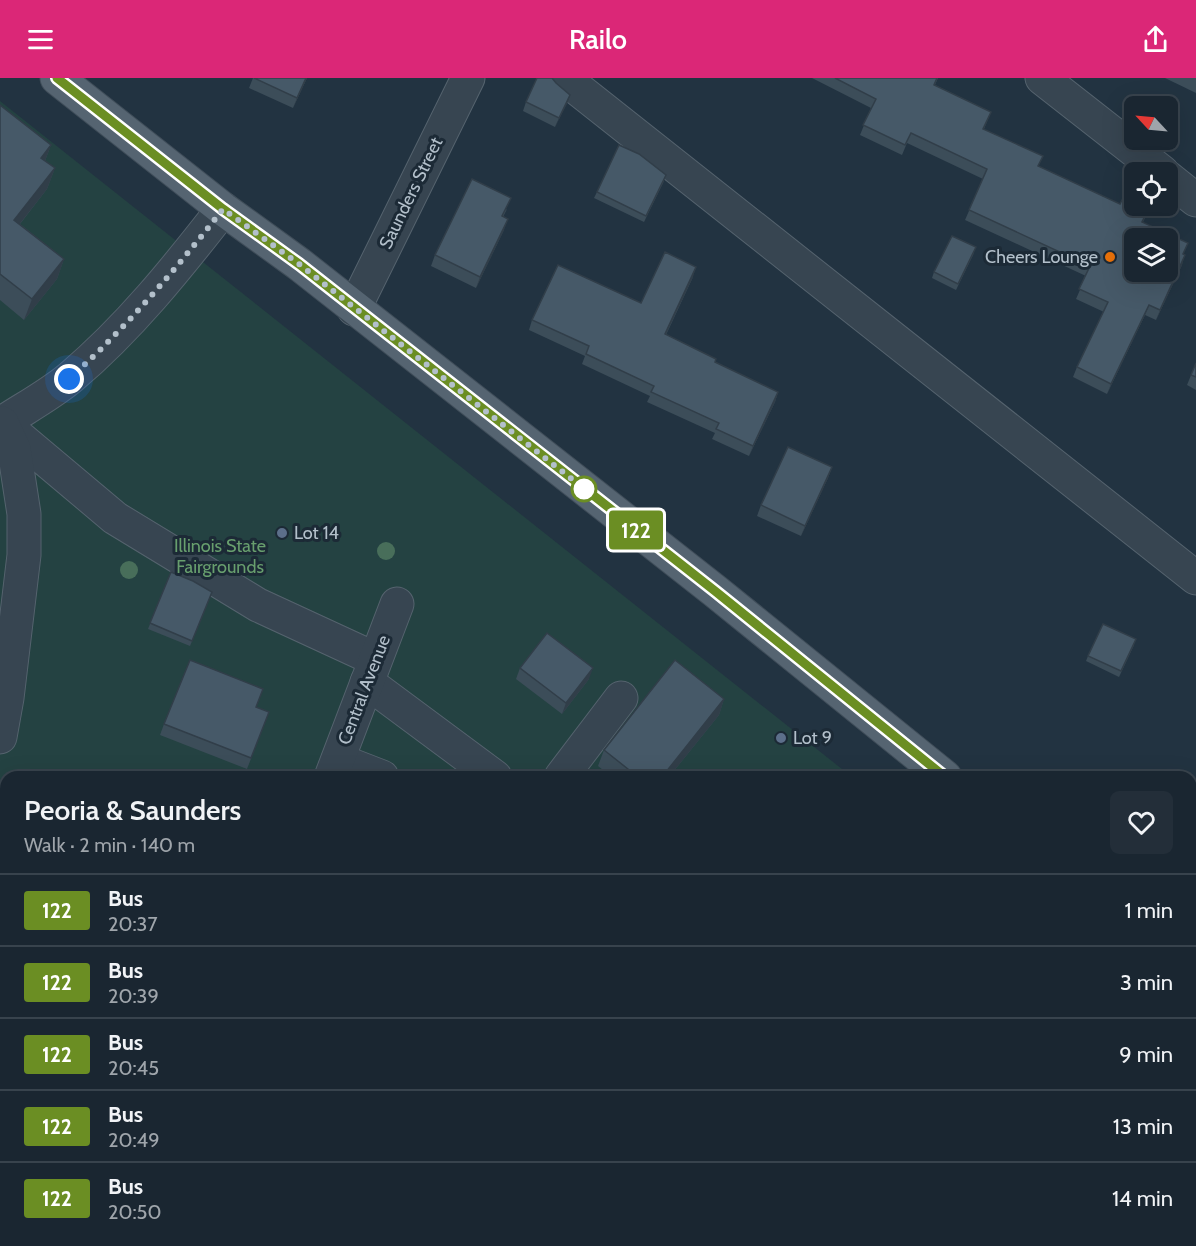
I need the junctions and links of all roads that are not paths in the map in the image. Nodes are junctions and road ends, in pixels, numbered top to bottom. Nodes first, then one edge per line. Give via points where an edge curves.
1 (57, 78) edge
2 (468, 78) edge
3 (564, 78) edge
4 (1042, 78) edge
5 (1149, 162) edge
6 (1178, 186) edge
7 (1196, 200) edge
8 (223, 209) junction
9 (354, 309) junction
10 (1, 421) edge
11 (1196, 578) edge
12 (397, 604) dead end
13 (371, 671) junction
14 (4, 697) edge
15 (621, 698) dead end
16 (0, 737) edge
17 (334, 768) edge
18 (350, 771) edge
19 (488, 771) edge
20 (566, 771) edge
21 (938, 771) edge

1 - 8 main road
2 - 9 street, Saunders Street
3 - 11 street
4 - 5 street
6 - 7 street
8 - 9 main road
8 - 10 street via 168,279 90,360 69,379
9 - 21 main road
10 - 13 street via 115,518
10 - 14 street via 14,449 24,514 20,602
12 - 13 street, Central Avenue
13 - 17 street, Central Avenue
13 - 19 street
14 - 16 street
15 - 20 street
17 - 18 street

